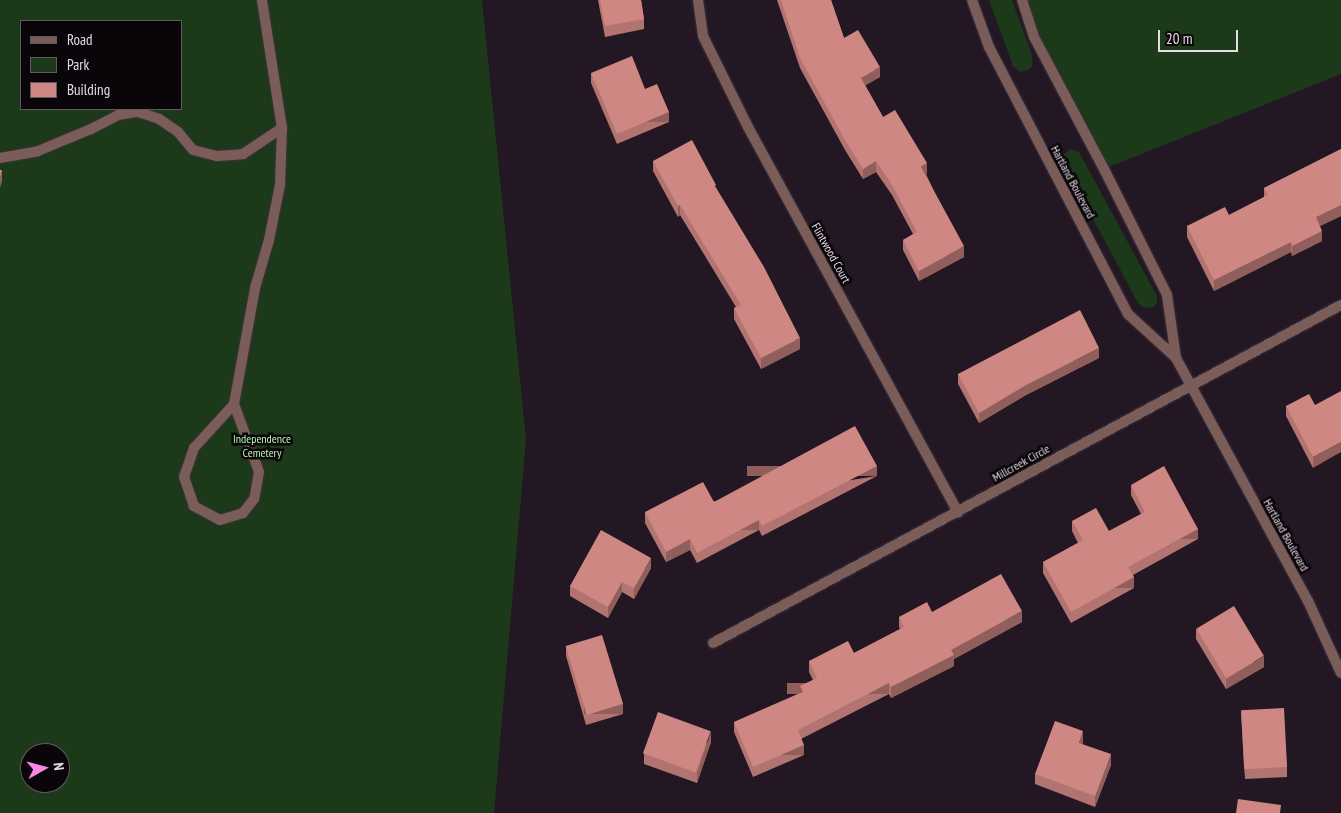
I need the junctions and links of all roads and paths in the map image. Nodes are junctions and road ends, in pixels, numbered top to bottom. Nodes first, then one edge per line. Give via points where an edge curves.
1 (262, 0) edge
2 (698, 0) edge
3 (972, 0) edge
4 (1022, 0) edge
5 (282, 128) junction
6 (0, 158) edge
7 (1341, 305) edge
8 (1176, 358) junction
9 (1190, 386) junction
10 (234, 404) junction
11 (958, 512) junction
12 (713, 643) dead end
13 (1341, 673) edge

1 - 5 street
2 - 11 street, Flintwood Court via 703,36 748,127
3 - 8 street, Hartland Boulevard via 989,47 1128,314
4 - 8 street, Hartland Boulevard via 1034,37 1167,294
5 - 6 street via 243,154 216,156 193,150 178,132 159,118 138,112 118,115 38,152
5 - 10 street via 280,185 255,288
7 - 9 street, Millcreek Circle
8 - 9 street, Hartland Boulevard
9 - 11 street, Millcreek Circle
9 - 13 street, Hartland Boulevard via 1308,602
10 - 10 street via 258,472 254,499 243,513 220,520 194,506 184,478 194,448
11 - 12 street, Millcreek Circle

